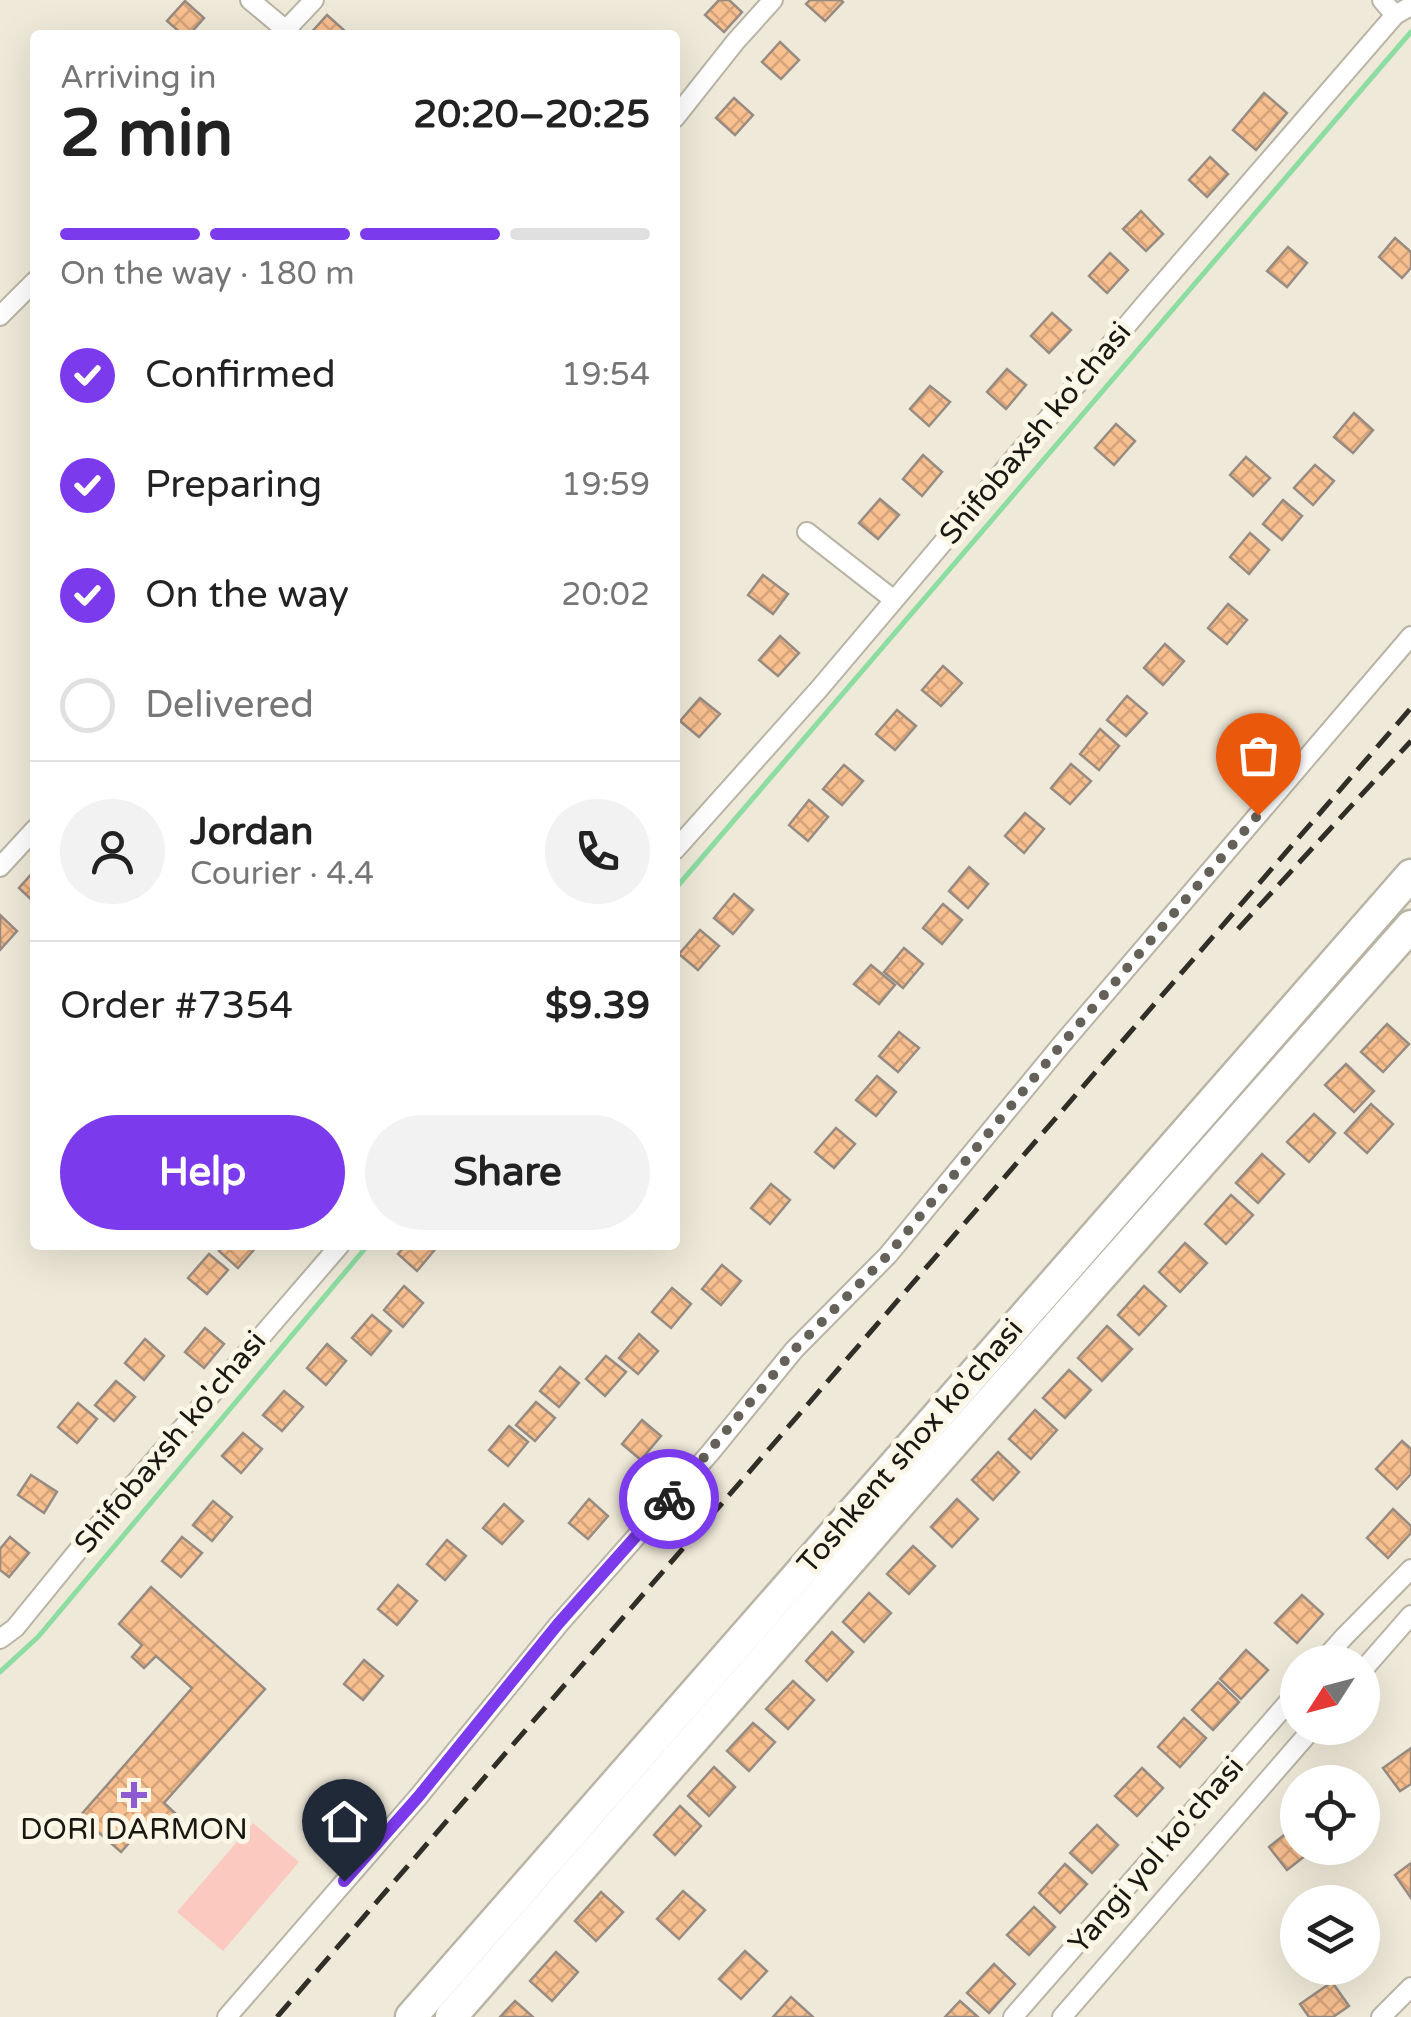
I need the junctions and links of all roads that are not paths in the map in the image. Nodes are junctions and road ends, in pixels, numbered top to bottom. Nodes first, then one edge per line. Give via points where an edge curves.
1 (250, 0) edge
2 (314, 0) edge
3 (773, 0) edge
4 (1382, 0) edge
5 (1403, 11) edge
6 (283, 30) edge
7 (289, 30) edge
8 (680, 112) edge
9 (30, 286) edge
10 (0, 316) edge
11 (807, 532) dead end
12 (894, 600) junction
13 (1411, 636) edge
14 (30, 834) edge
15 (680, 844) edge
16 (0, 867) edge
17 (1411, 876) edge
18 (1411, 926) edge
19 (336, 1250) edge
20 (1411, 1569) edge
21 (1411, 1615) edge
22 (0, 1639) edge
23 (1336, 1645) edge
24 (1380, 1650) edge
25 (1280, 1712) edge
26 (1298, 1745) edge
27 (1411, 1987) edge
28 (227, 2017) edge
29 (410, 2017) edge
30 (452, 2017) edge
31 (1013, 2017) edge
32 (1062, 2017) edge
33 (1381, 2017) edge

1 - 6 street
2 - 7 street
3 - 8 street
4 - 5 street
5 - 12 street, Shifobaxsh ko'chasi
9 - 10 street
11 - 12 street
12 - 15 street, Shifobaxsh ko'chasi
13 - 28 street via 888,1255 794,1350
14 - 16 street
17 - 29 highway, Toshkent shox ko'chasi
18 - 30 highway, Toshkent shox ko'chasi
19 - 22 street, Shifobaxsh ko'chasi
20 - 23 street
21 - 24 street
25 - 31 street, Yangi yol ko'chasi
26 - 32 street
27 - 33 street

